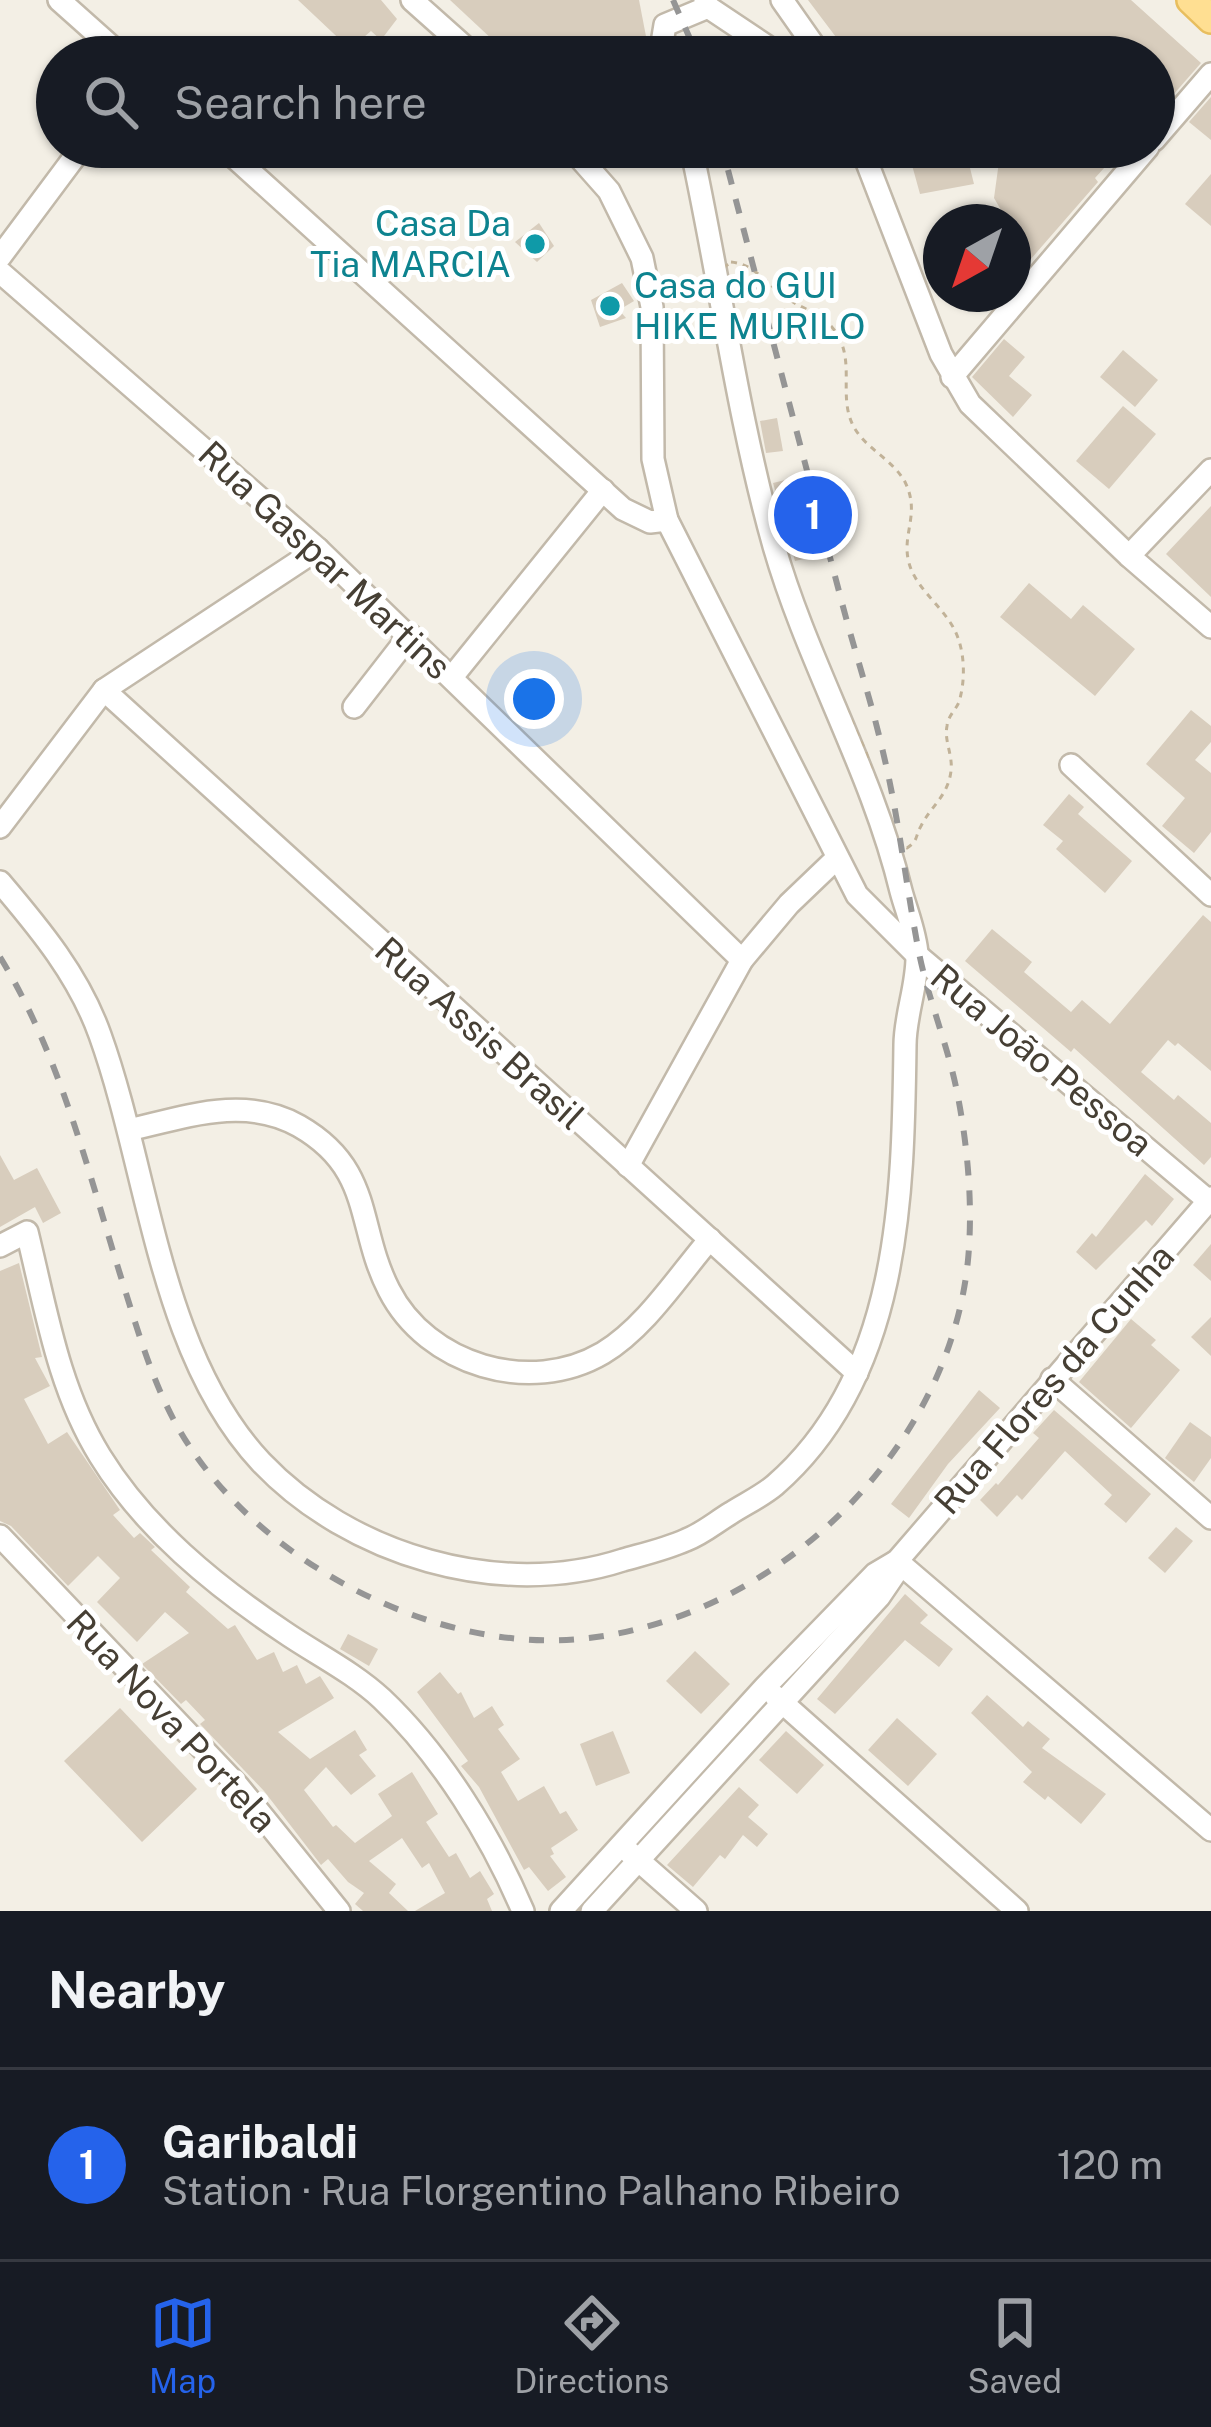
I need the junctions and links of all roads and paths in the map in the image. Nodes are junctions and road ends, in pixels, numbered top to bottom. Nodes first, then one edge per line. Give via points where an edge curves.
1 (59, 0) edge
2 (412, 0) edge
3 (782, 0) edge
4 (1191, 0) edge
5 (707, 3) edge
6 (1211, 19) edge
7 (99, 36) edge
8 (452, 36) edge
9 (662, 36) edge
10 (753, 36) edge
11 (807, 36) edge
12 (1211, 74) edge
13 (1175, 116) edge
14 (66, 168) edge
15 (246, 168) edge
16 (589, 168) edge
17 (696, 168) edge
18 (869, 168) edge
19 (1130, 168) edge
20 (0, 257) edge
21 (0, 272) edge
22 (952, 376) junction
23 (1211, 470) edge
24 (603, 490) junction
25 (667, 520) junction
26 (318, 549) junction
27 (1129, 556) junction
28 (1211, 627) edge
29 (410, 634) junction
30 (452, 677) junction
31 (104, 690) junction
32 (354, 707) dead end
33 (1071, 765) dead end
34 (0, 826) edge
35 (914, 844) joint
36 (836, 859) junction
37 (0, 882) edge
38 (1211, 895) edge
39 (917, 955) junction
40 (742, 960) junction
41 (129, 1130) junction
42 (628, 1166) junction
43 (1210, 1200) edge
44 (710, 1239) junction
45 (0, 1246) edge
46 (857, 1373) junction
47 (1052, 1379) junction
48 (1211, 1518) edge
49 (0, 1536) edge
50 (897, 1561) junction
51 (774, 1695) junction
52 (1211, 1830) edge
53 (629, 1852) junction
54 (339, 1911) edge
55 (524, 1911) edge
56 (560, 1911) edge
57 (592, 1911) edge
58 (696, 1911) edge
59 (1017, 1911) edge

1 - 7 street
2 - 8 street
3 - 11 street
4 - 6 main road
5 - 9 street via 665,25
5 - 10 street
12 - 13 street
14 - 20 street
15 - 24 street
16 - 25 street, Rua João Pessoa via 642,258 652,307 651,434
17 - 39 street via 772,540 890,844
18 - 22 street
19 - 22 street
21 - 26 street, Rua Gaspar Martins
22 - 27 street via 1001,438
23 - 27 street
24 - 25 street via 641,519
24 - 30 street
25 - 36 street, Rua João Pessoa
26 - 29 street, Rua Gaspar Martins
26 - 31 street
27 - 28 street
29 - 30 street, Rua Gaspar Martins
29 - 32 street
30 - 40 street, Rua Gaspar Martins
31 - 34 street
31 - 42 street, Rua Assis Brasil
33 - 38 street
35 - 35 path via 893,841 866,752 789,588 720,279 731,262 755,271 842,340 849,417 902,476 914,518 909,566 960,642 964,673 946,728 951,772
36 - 39 street, Rua João Pessoa via 873,915
36 - 40 street
37 - 41 street via 55,947 98,1029
39 - 43 street, Rua João Pessoa
39 - 46 street via 905,1028 894,1244
40 - 42 street
41 - 44 street via 235,1109 309,1133 362,1196 392,1296 417,1328 484,1368 560,1369 603,1353
41 - 46 street via 180,1321 223,1414 305,1500 413,1557 534,1574 599,1568 690,1539 774,1486 828,1427
42 - 44 street, Rua Assis Brasil
43 - 47 street, Rua Flores da Cunha
44 - 46 street, Rua Assis Brasil
45 - 55 street via 27,1232 67,1395 140,1510 190,1562 381,1698 436,1760
47 - 48 street
47 - 50 street, Rua Flores da Cunha
49 - 54 street, Rua Nova Portela via 238,1786
50 - 51 street, Rua Flores da Cunha
50 - 52 street
51 - 53 street
51 - 59 street
53 - 56 street
53 - 57 street
53 - 58 street

